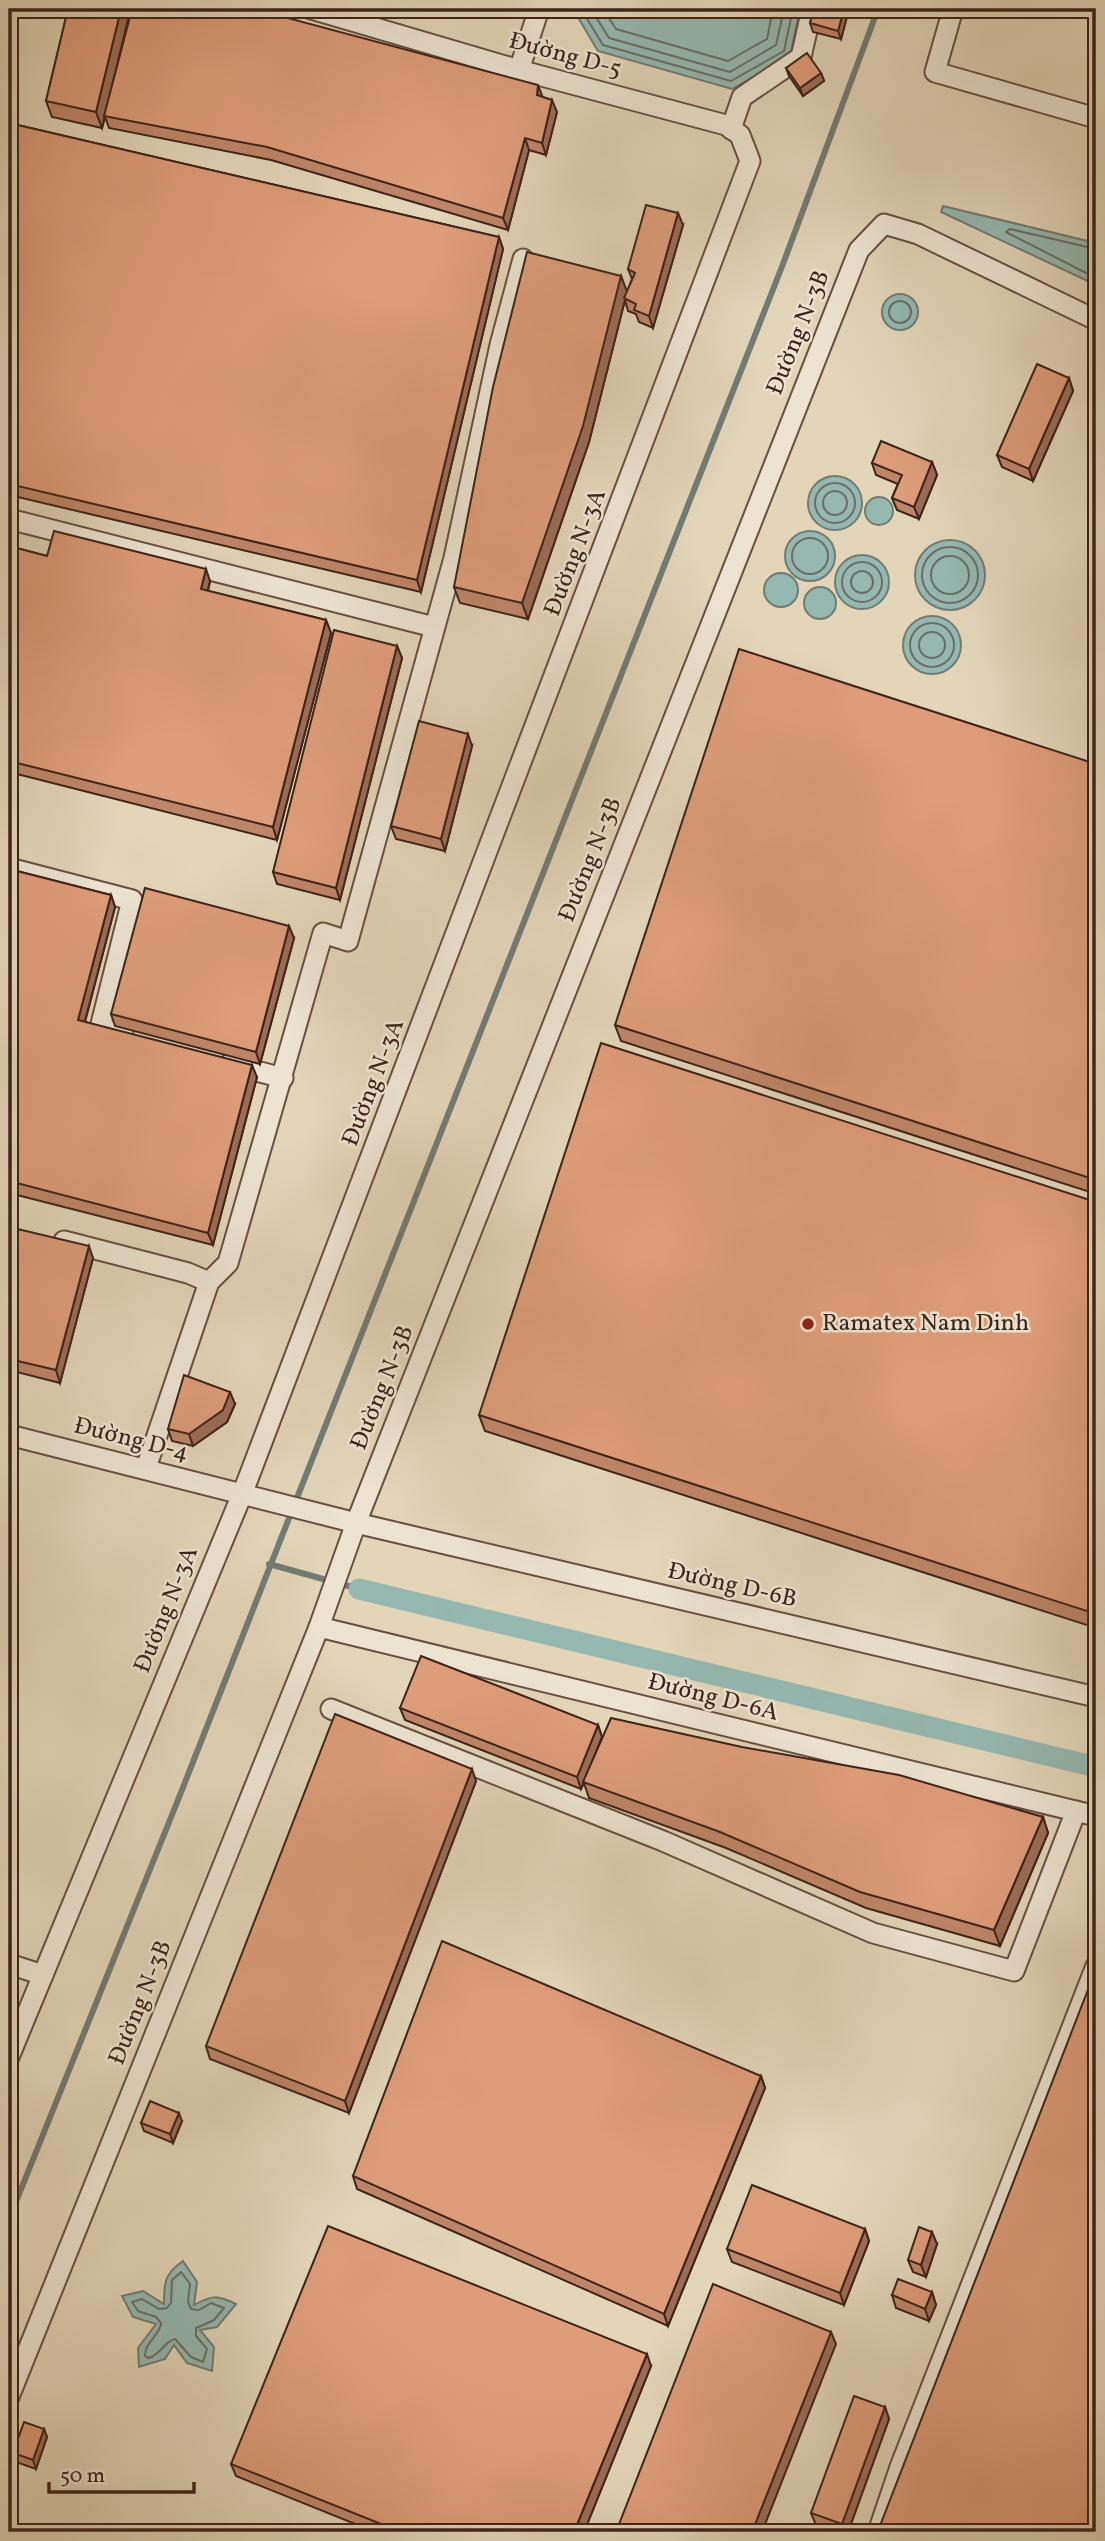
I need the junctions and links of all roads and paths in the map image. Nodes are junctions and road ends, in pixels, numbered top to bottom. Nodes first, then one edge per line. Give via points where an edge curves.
1 (311, 9) edge
2 (539, 9) edge
3 (812, 9) edge
4 (953, 9) edge
5 (519, 70) junction
6 (1096, 118) edge
7 (728, 127) junction
8 (523, 259) edge
9 (1096, 320) edge
10 (9, 519) edge
11 (434, 627) junction
12 (9, 868) edge
13 (139, 1039) edge
14 (218, 1060) edge
15 (283, 1078) junction
16 (47, 1237) edge
17 (209, 1282) junction
18 (9, 1435) edge
19 (146, 1468) junction
20 (243, 1492) junction
21 (314, 1511) joint
22 (356, 1522) junction
23 (319, 1628) junction
24 (1096, 1697) edge
25 (331, 1709) dead end
26 (1076, 1811) junction
27 (1096, 1816) edge
28 (9, 1964) edge
29 (1096, 1966) edge
30 (43, 1975) junction
31 (9, 2057) edge
32 (9, 2397) edge
33 (878, 2532) edge

1 - 5 street, Đường D-5
2 - 5 street
3 - 7 street via 801,57 742,97
4 - 6 street via 935,72
5 - 7 street, Đường D-5
7 - 20 street, Đường N-3A via 740,135 748,151 745,177
8 - 11 street
9 - 22 street, Đường N-3B via 918,233 884,224 859,250
10 - 11 street
11 - 15 street via 348,941 323,933
12 - 13 street via 132,900 100,1028
14 - 15 street
15 - 17 street via 228,1263
16 - 17 street
17 - 19 street
18 - 19 street, Đường D-4
19 - 20 street, Đường D-4
20 - 21 street, Đường D-4
20 - 30 street, Đường N-3A
21 - 22 street, Đường D-6B
22 - 23 street, Đường N-3B
22 - 24 street, Đường D-6B
23 - 26 street, Đường D-6A
23 - 32 street, Đường N-3B
25 - 26 street via 663,1841 873,1933 1014,1971
26 - 27 street, Đường D-6A
28 - 30 street
29 - 33 street
30 - 31 street, Đường N-3A

